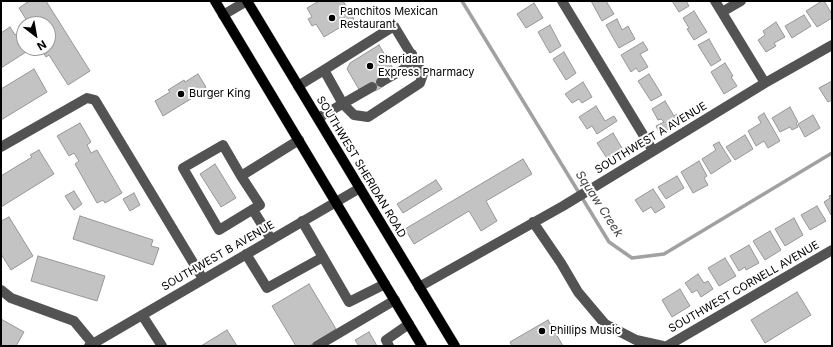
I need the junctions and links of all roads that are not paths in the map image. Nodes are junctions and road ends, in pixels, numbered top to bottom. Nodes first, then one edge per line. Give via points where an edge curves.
1 (215, 1) edge
2 (247, 1) edge
3 (562, 1) edge
4 (715, 1) edge
5 (741, 1) edge
6 (722, 12) junction
7 (223, 15) junction
8 (832, 45) edge
9 (412, 54) junction
10 (324, 70) junction
11 (765, 83) junction
12 (298, 86) junction
13 (343, 104) junction
14 (318, 118) junction
15 (299, 140) junction
16 (1, 147) edge
17 (653, 151) junction
18 (241, 176) junction
19 (360, 188) junction
20 (336, 202) junction
21 (253, 210) junction
22 (302, 221) junction
23 (533, 222) junction
24 (271, 239) junction
25 (832, 250) edge
26 (246, 254) junction
27 (323, 257) junction
28 (203, 279) junction
29 (385, 284) junction
30 (419, 287) junction
31 (1, 290) edge
32 (395, 300) junction
33 (142, 315) junction
34 (409, 324) junction
35 (91, 345) edge
36 (162, 346) edge
37 (317, 346) edge
38 (389, 346) edge
39 (422, 346) edge
40 (455, 346) edge
41 (663, 346) edge
42 (668, 346) edge

1 - 7 main road
2 - 7 street
2 - 12 main road, SOUTHWEST SHERIDAN ROAD
3 - 17 street
4 - 6 street
5 - 6 street
6 - 11 street
7 - 15 main road
8 - 11 street, SOUTHWEST A AVENUE
9 - 10 street via 394,26
9 - 13 street via 404,69
9 - 13 street via 423,74 420,83 368,117 354,115
10 - 12 street
10 - 13 street
11 - 17 street, SOUTHWEST A AVENUE
12 - 14 main road, SOUTHWEST SHERIDAN ROAD
13 - 14 street
14 - 19 main road, SOUTHWEST SHERIDAN ROAD
15 - 18 street
15 - 20 main road
16 - 28 street via 86,98 95,100
17 - 23 street, SOUTHWEST A AVENUE
18 - 21 street via 260,205
18 - 21 street via 223,145 183,168 219,230
19 - 20 street, SOUTHWEST B AVENUE
19 - 30 main road, SOUTHWEST SHERIDAN ROAD
20 - 22 street, SOUTHWEST B AVENUE
20 - 29 main road
21 - 24 street
22 - 24 street, SOUTHWEST B AVENUE
22 - 27 street
23 - 30 street, SOUTHWEST A AVENUE
23 - 41 street, SOUTHWEST CORNELL AVENUE via 578,292 605,324 636,340
24 - 26 street, SOUTHWEST B AVENUE
25 - 42 street, SOUTHWEST CORNELL AVENUE
26 - 27 street via 267,288
26 - 28 street, SOUTHWEST B AVENUE
27 - 29 street via 349,302
28 - 33 street, SOUTHWEST B AVENUE
29 - 32 main road
30 - 40 main road, SOUTHWEST SHERIDAN ROAD
31 - 35 street via 11,298 74,321
32 - 34 main road
32 - 37 street
33 - 35 street, SOUTHWEST B AVENUE
33 - 36 street
34 - 38 street via 386,340
34 - 39 main road

